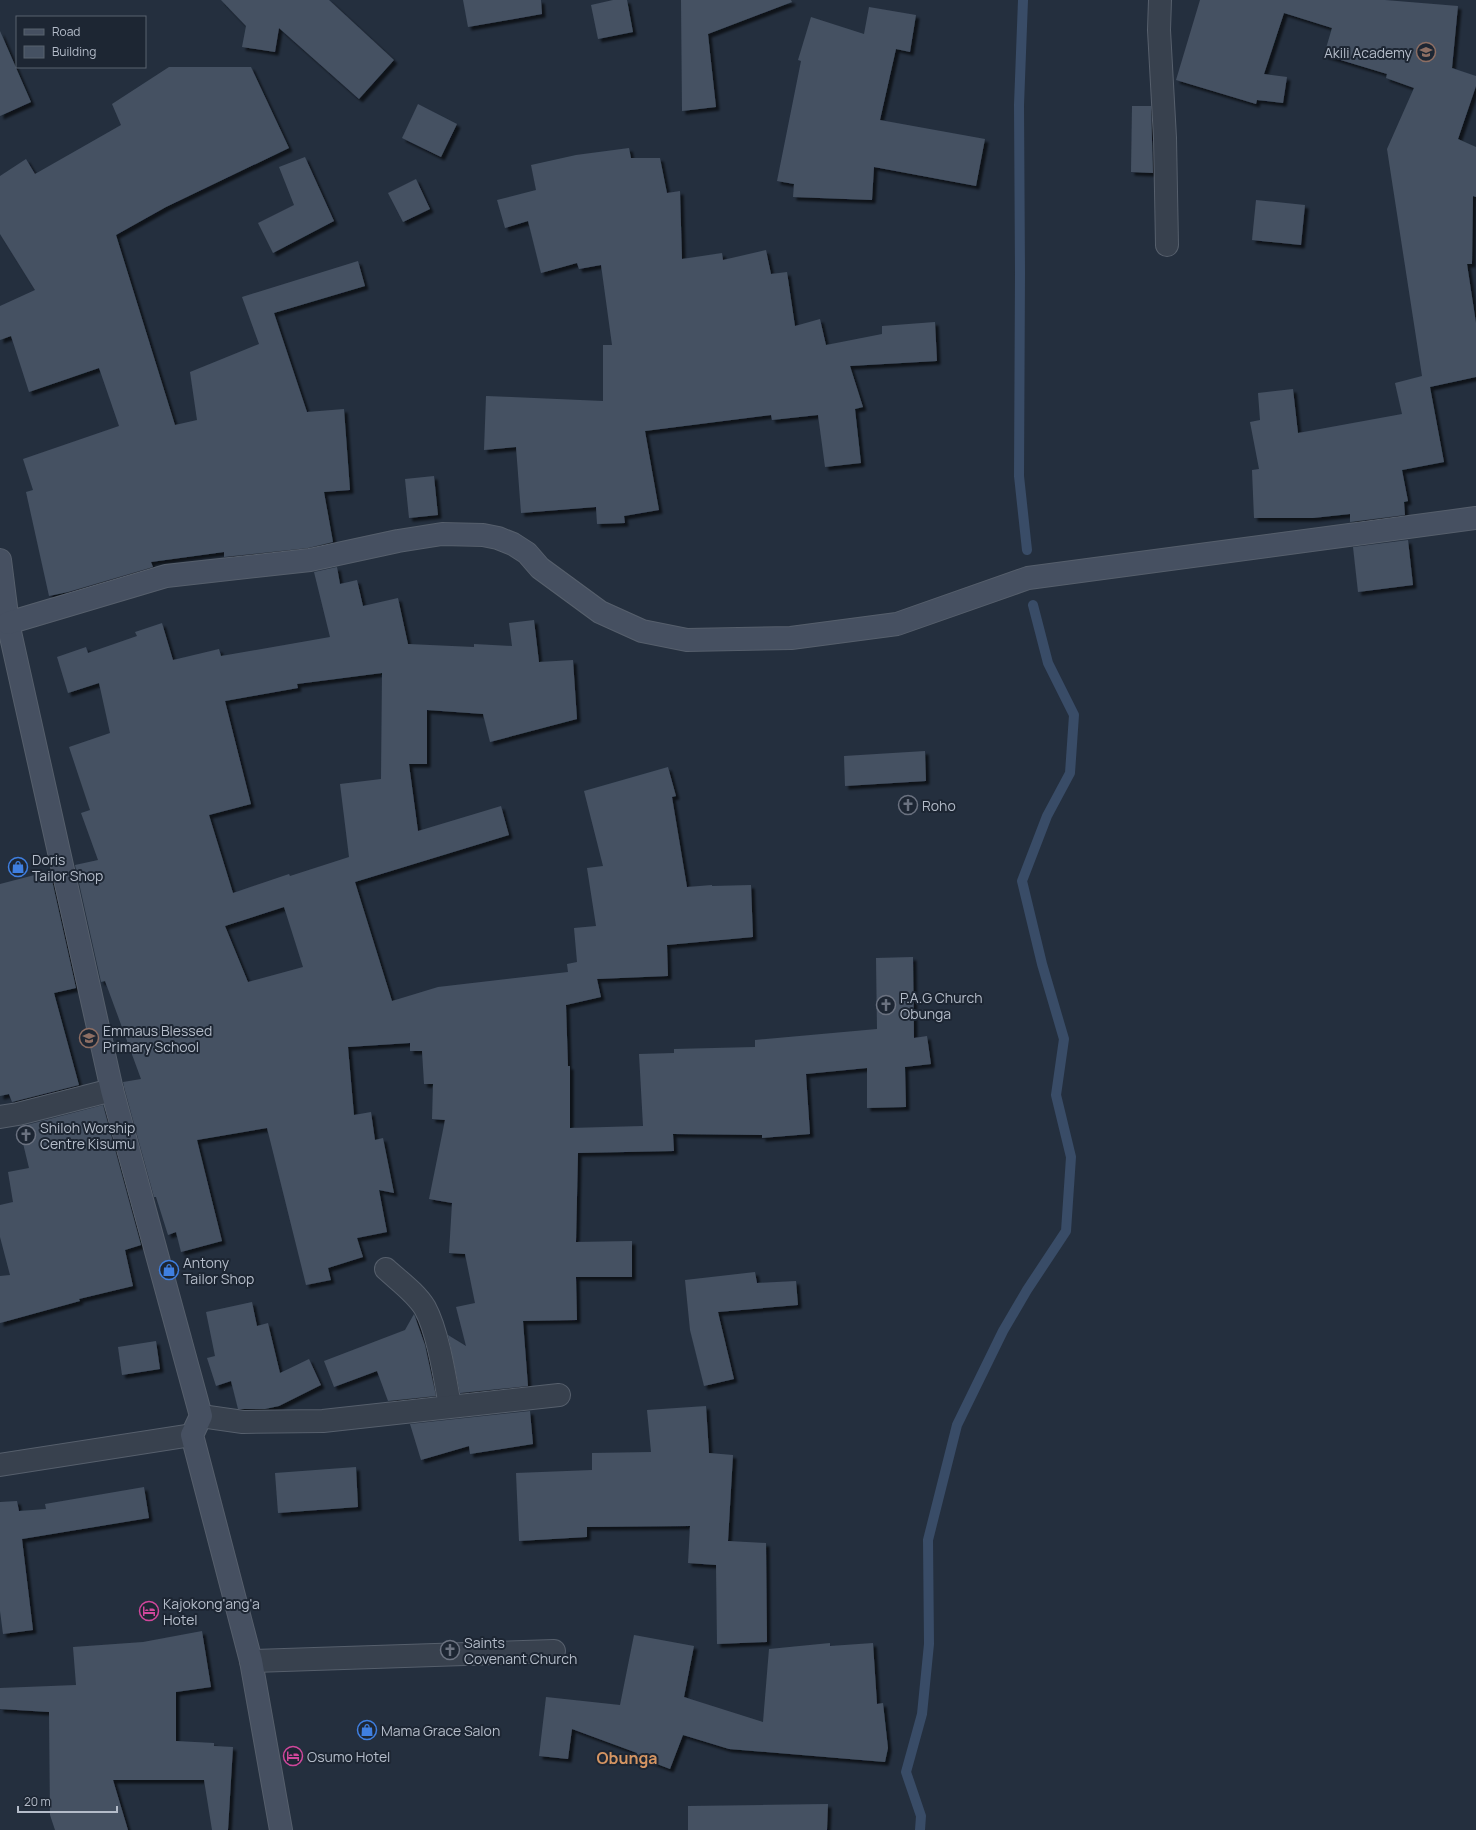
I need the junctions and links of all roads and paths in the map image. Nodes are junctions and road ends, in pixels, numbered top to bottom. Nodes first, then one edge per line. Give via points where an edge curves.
1 (1160, 0) edge
2 (1167, 245) dead end
3 (1476, 518) edge
4 (0, 560) edge
5 (4, 624) edge
6 (112, 1090) junction
7 (0, 1118) edge
8 (386, 1269) dead end
9 (559, 1396) dead end
10 (450, 1406) junction
11 (197, 1425) junction
12 (0, 1465) edge
13 (554, 1651) dead end
14 (251, 1661) junction
15 (281, 1830) edge

1 - 2 street via 1166,138
3 - 5 street via 1028,578 897,624 791,638 687,640 642,631 600,612 540,568 527,553 513,544 483,535 442,534 310,560 166,576
4 - 5 street
5 - 6 street
6 - 7 street
6 - 11 street
8 - 10 street via 424,1308 443,1368
9 - 10 street
10 - 11 street via 323,1421
11 - 12 street
11 - 14 street
13 - 14 street
14 - 15 street

